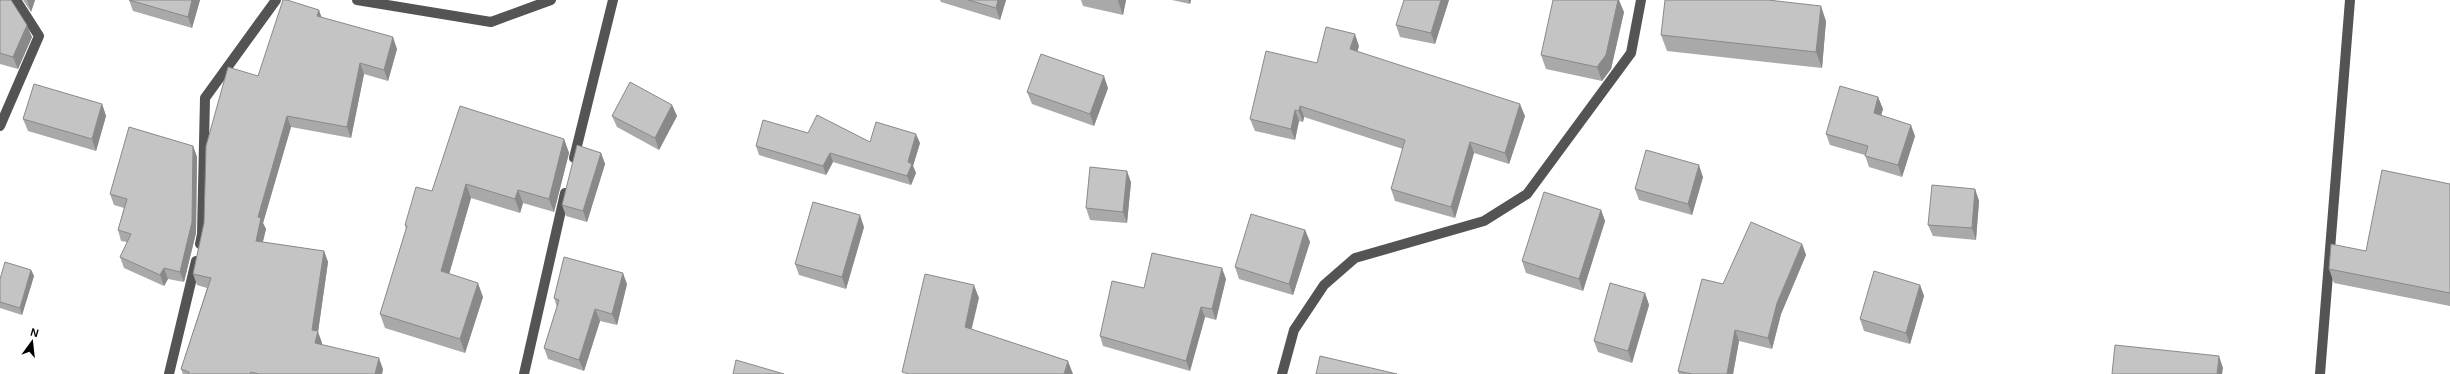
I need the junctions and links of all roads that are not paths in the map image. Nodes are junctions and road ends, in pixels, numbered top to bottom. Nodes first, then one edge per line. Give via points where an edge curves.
1 (16, 0) edge
2 (276, 0) edge
3 (357, 0) edge
4 (551, 0) edge
5 (613, 0) edge
6 (1641, 0) edge
7 (2350, 0) edge
8 (0, 126) edge
9 (572, 166) edge
10 (568, 182) edge
11 (169, 374) edge
12 (524, 374) edge
13 (1282, 374) edge
14 (2320, 374) edge

1 - 8 street via 39,36
2 - 11 street via 205,98 202,234
3 - 4 street via 491,22
5 - 9 street
6 - 13 street via 1631,53 1527,194 1484,221 1355,258 1324,285 1294,330
7 - 14 street
10 - 12 street

